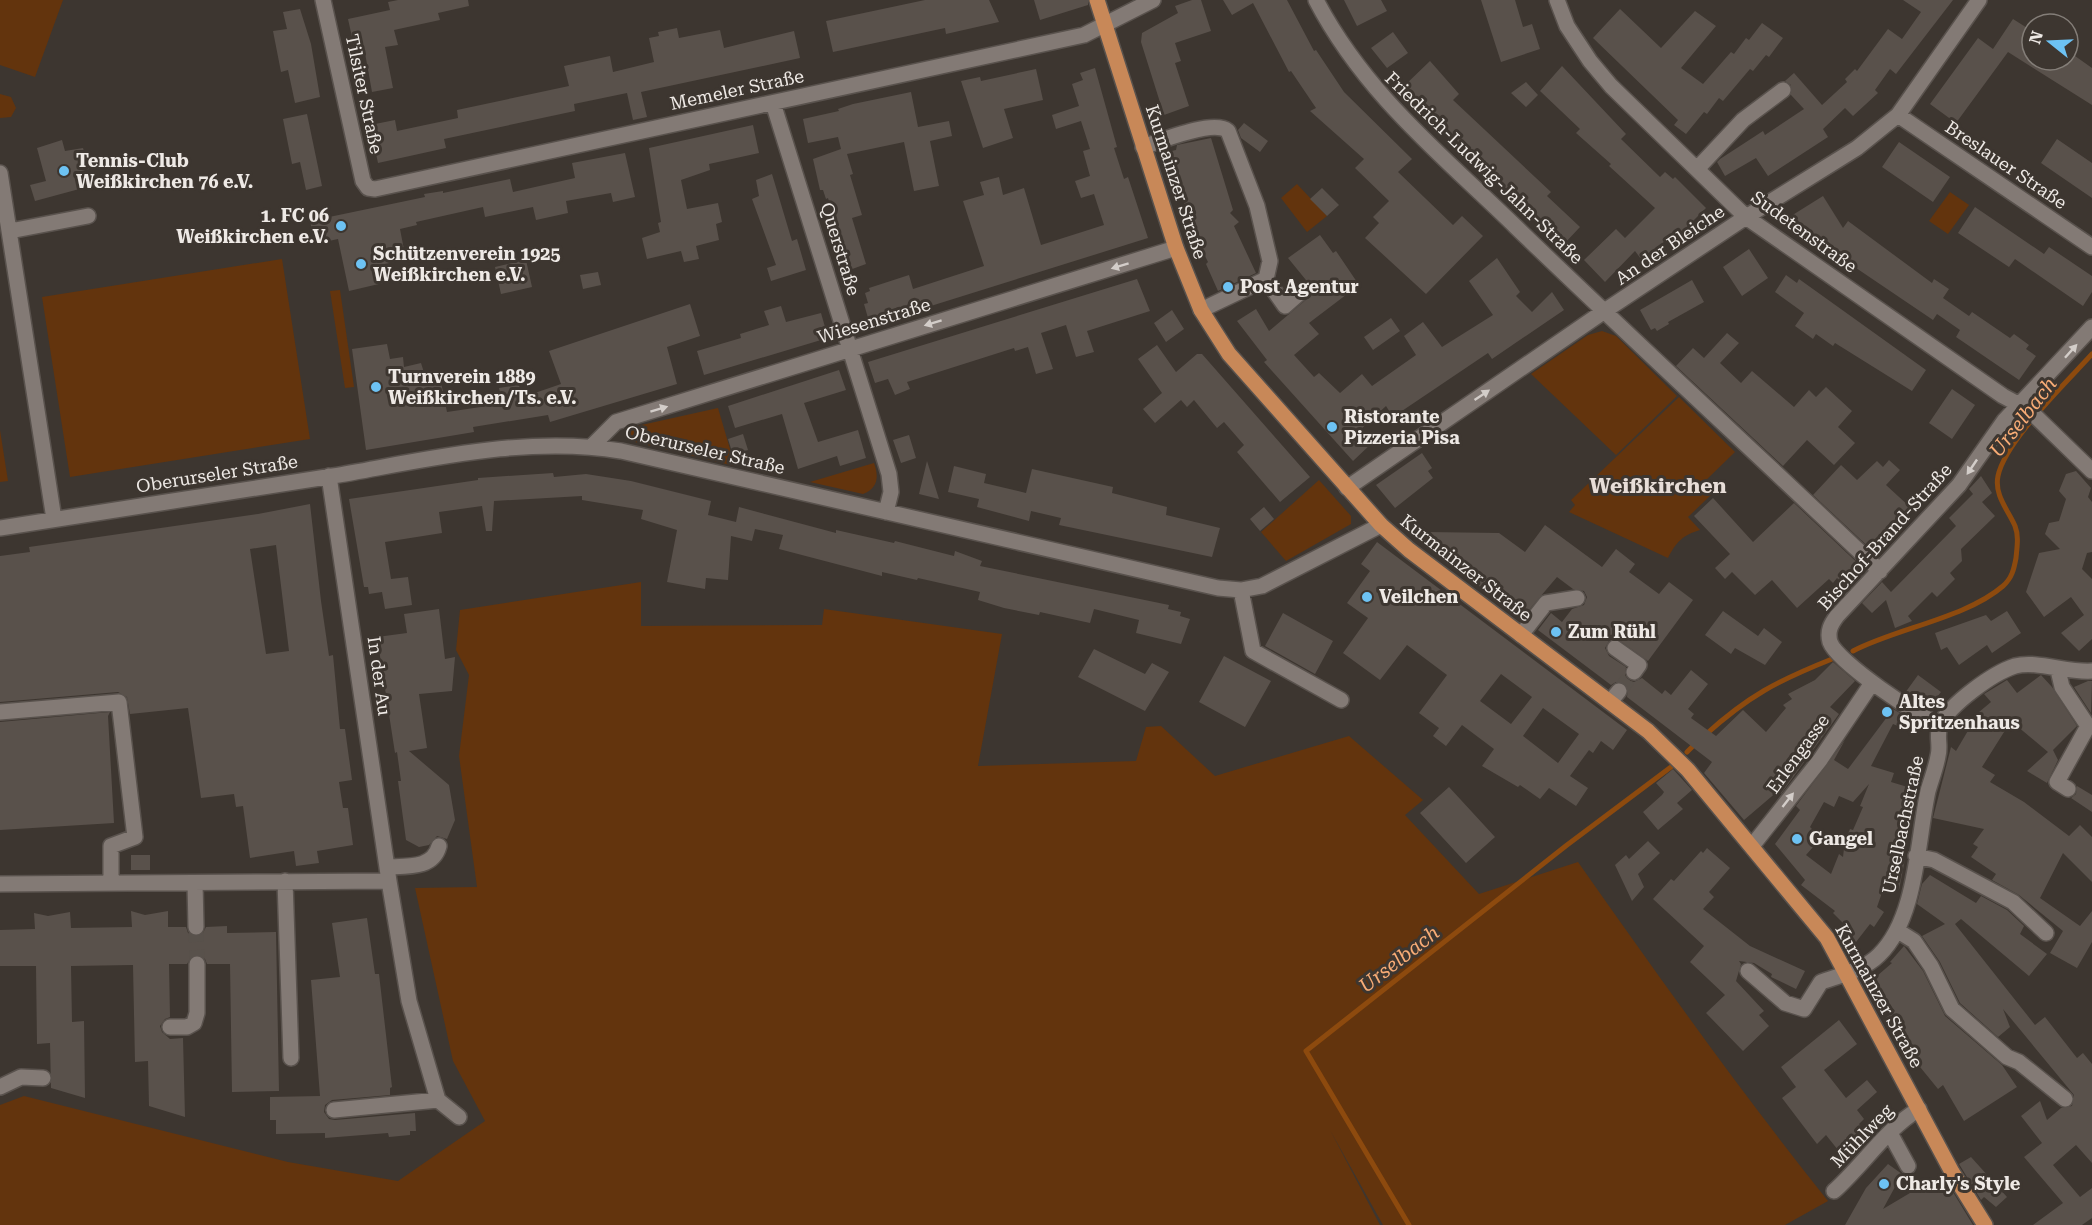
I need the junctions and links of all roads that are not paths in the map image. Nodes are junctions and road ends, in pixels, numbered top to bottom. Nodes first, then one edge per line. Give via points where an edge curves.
1 (323, 0) edge
2 (1097, 0) edge
3 (1153, 0) edge
4 (1316, 0) edge
5 (1557, 0) edge
6 (1979, 0) edge
7 (1106, 25) junction
8 (1783, 90) dead end
9 (773, 103) junction
10 (1898, 115) junction
11 (1143, 147) junction
12 (1697, 169) junction
13 (0, 173) edge
14 (375, 189) joint
15 (2, 197) edge
16 (88, 216) dead end
17 (1746, 217) junction
18 (7, 240) edge
19 (2092, 247) edge
20 (1176, 248) junction
21 (1266, 279) junction
22 (1302, 291) dead end
23 (1201, 310) junction
24 (1604, 312) junction
25 (2092, 327) edge
26 (850, 349) junction
27 (2024, 406) junction
28 (592, 446) junction
29 (2092, 471) edge
30 (329, 476) junction
31 (1347, 488) junction
32 (886, 512) junction
33 (54, 519) junction
34 (1381, 525) junction
35 (0, 528) edge
36 (1880, 571) junction
37 (1241, 590) junction
38 (1576, 598) dead end
39 (1521, 635) junction
40 (1615, 648) dead end
41 (2058, 670) junction
42 (2092, 671) edge
43 (1634, 672) dead end
44 (1872, 683) junction
45 (1341, 700) dead end
46 (0, 712) edge
47 (1941, 725) junction
48 (2090, 728) edge
49 (2068, 789) dead end
50 (439, 846) dead end
51 (1752, 846) junction
52 (1916, 856) junction
53 (388, 874) junction
54 (285, 881) junction
55 (111, 883) junction
56 (195, 883) junction
57 (0, 884) edge
58 (196, 927) tunnel mouth
59 (1898, 932) junction
60 (2046, 933) dead end
61 (197, 964) tunnel mouth
62 (1748, 971) dead end
63 (1847, 974) junction
64 (170, 1027) dead end
65 (291, 1058) dead end
66 (43, 1078) dead end
67 (0, 1087) edge
68 (2065, 1099) dead end
69 (438, 1100) junction
70 (1919, 1109) junction
71 (334, 1110) dead end
72 (459, 1117) dead end
73 (1890, 1134) junction
74 (1908, 1166) dead end
75 (1834, 1191) dead end
76 (1985, 1225) edge

1 - 14 street, Tilsiter Straße via 363,182
2 - 7 main road, Kurmainzer Straße
3 - 7 street, Memeler Straße
4 - 24 street, Friedrich-Ludwig-Jahn-Straße via 1376,92
5 - 12 street, Sudetenstraße via 1567,26 1590,61
6 - 10 street, An der Bleiche
7 - 9 street, Memeler Straße via 1084,35
7 - 11 main road, Kurmainzer Straße
8 - 12 street via 1743,120
9 - 14 street, Memeler Straße
9 - 26 street, Querstraße
10 - 17 street, An der Bleiche via 1857,148
10 - 19 street, Breslauer Straße
11 - 20 main road, Kurmainzer Straße
11 - 21 street via 1209,127 1228,130 1257,207 1270,261
12 - 17 street, Sudetenstraße
13 - 15 street
15 - 18 street
16 - 18 street
17 - 24 street, An der Bleiche
17 - 27 street, Sudetenstraße
18 - 33 street
20 - 23 main road, Kurmainzer Straße
20 -> 26 street, Wiesenstraße
21 - 22 street via 1285,306
21 - 23 street
23 - 31 main road, Kurmainzer Straße via 1229,354
31 -> 24 street, An der Bleiche
24 - 36 street, Friedrich-Ludwig-Jahn-Straße
27 -> 25 street, Bischof-Brand-Straße
28 -> 26 street, Wiesenstraße via 616,422
26 - 32 street, Querstraße via 889,474 891,492
27 - 29 street, Sudetenstraße
27 -> 36 street, Bischof-Brand-Straße via 2004,421 1959,485
28 - 30 street, Oberurseler Straße via 525,448
28 - 32 street, Oberurseler Straße
30 - 33 street, Oberurseler Straße
30 - 53 street, In der Au
31 - 34 main road, Kurmainzer Straße
32 - 37 street, Oberurseler Straße via 1054,552
33 - 35 street, Oberurseler Straße
34 - 37 street, Oberurseler Straße via 1262,586
34 - 39 main road, Kurmainzer Straße
36 - 44 street, Bischof-Brand-Straße via 1837,616 1828,634 1836,651
37 - 45 street via 1253,651
38 - 39 street via 1546,603
39 - 51 main road, Kurmainzer Straße via 1615,696 1673,753
40 - 43 street via 1639,665
41 - 42 street
41 - 47 street via 2026,665 2004,671 1959,702
41 - 48 street via 2062,687
44 - 47 street, Bischof-Brand-Straße
51 -> 44 street, Erlengasse via 1820,760
46 - 55 street via 119,702 135,837 111,846
47 - 52 street, Urselbachstraße via 1937,739 1939,754 1928,789
48 - 49 street via 2057,782
50 - 53 street via 435,857
51 - 63 main road, Kurmainzer Straße via 1816,923
52 - 59 street, Urselbachstraße
52 - 60 street via 1934,860 2013,902
53 - 54 street
53 - 69 street, In der Au via 409,1001
54 - 56 street
54 - 65 street
55 - 56 street
55 - 57 street
56 - 58 street
59 - 63 street, Urselbachstraße via 1877,957
59 - 68 street via 1914,942 1931,966 1952,1009 2007,1057
61 - 64 street via 194,1023
62 - 63 street, Urselbachstraße via 1785,1003 1804,1009 1821,982
63 - 70 main road, Kurmainzer Straße
66 - 67 street via 21,1077
69 - 71 street
69 - 72 street
70 - 73 street, Mühlweg via 1902,1119
70 - 76 main road, Kurmainzer Straße
73 - 74 street
73 - 75 street, Mühlweg

